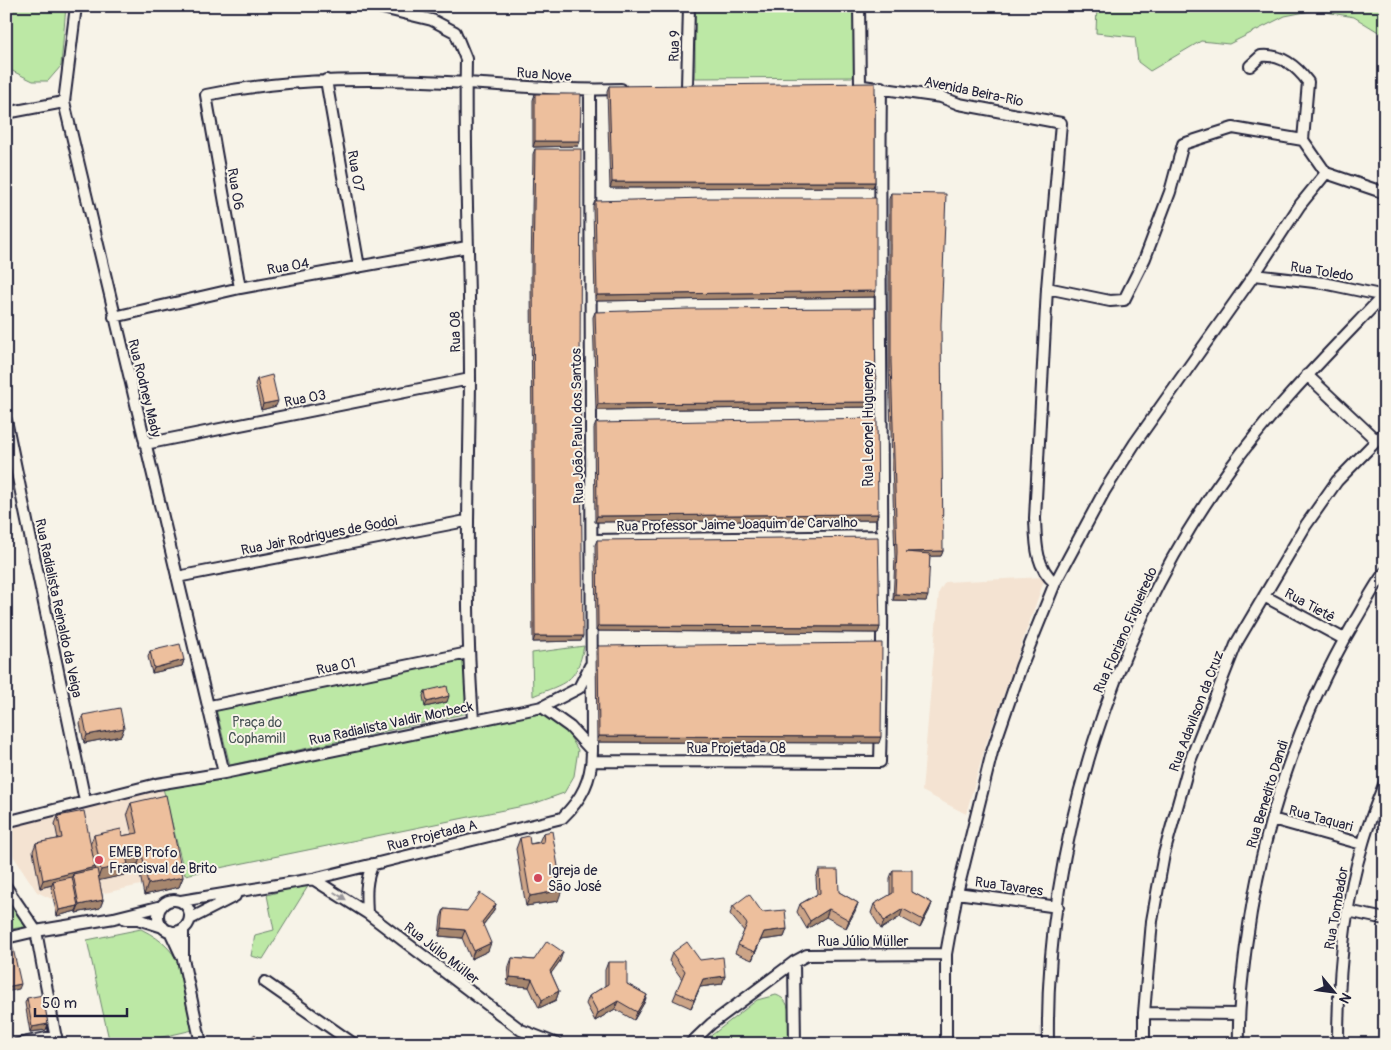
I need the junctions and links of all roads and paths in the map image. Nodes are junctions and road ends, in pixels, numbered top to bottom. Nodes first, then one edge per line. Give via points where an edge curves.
1 (76, 6) edge
2 (374, 6) edge
3 (689, 6) edge
4 (859, 6) edge
5 (1250, 66) dead end
6 (326, 80) junction
7 (466, 83) junction
8 (700, 87) edge
9 (881, 87) junction
10 (629, 89) edge
11 (590, 90) junction
12 (206, 95) joint
13 (64, 102) junction
14 (6, 113) edge
15 (1303, 140) junction
16 (1326, 173) junction
17 (1385, 193) edge
18 (467, 248) junction
19 (360, 267) junction
20 (1254, 275) junction
21 (240, 288) junction
22 (1047, 288) junction
23 (1384, 296) edge
24 (114, 317) junction
25 (1307, 376) junction
26 (470, 379) junction
27 (6, 420) edge
28 (1385, 432) edge
29 (1376, 440) junction
30 (145, 444) junction
31 (466, 521) junction
32 (883, 536) junction
33 (592, 540) junction
34 (1385, 572) edge
35 (177, 577) junction
36 (1054, 583) junction
37 (1264, 596) junction
38 (1344, 639) junction
39 (468, 653) junction
40 (592, 660) junction
41 (210, 706) junction
42 (542, 707) junction
43 (473, 720) junction
44 (592, 756) junction
45 (880, 762) joint
46 (224, 773) junction
47 (1385, 782) edge
48 (85, 801) junction
49 (1272, 819) junction
50 (6, 822) edge
51 (1362, 844) junction
52 (373, 864) junction
53 (313, 879) junction
54 (6, 887) edge
55 (243, 892) junction
56 (957, 893) junction
57 (181, 901) junction
58 (162, 906) junction
59 (1058, 907) junction
60 (1348, 911) junction
61 (367, 913) junction
62 (114, 918) junction
63 (190, 919) junction
64 (1385, 919) edge
65 (167, 929) junction
66 (183, 929) junction
67 (36, 931) junction
68 (6, 938) edge
69 (946, 954) junction
70 (184, 959) junction
71 (794, 962) junction
72 (265, 982) dead end
73 (1144, 1013) junction
74 (1238, 1014) junction
75 (57, 1040) edge
76 (18, 1044) edge
77 (201, 1044) edge
78 (354, 1044) edge
79 (557, 1044) edge
80 (690, 1044) edge
81 (795, 1044) edge
82 (946, 1044) edge
83 (1048, 1044) edge
84 (1144, 1044) edge
85 (1239, 1044) edge
86 (1338, 1044) edge

1 - 13 street, Rua Rodney Mady
2 - 7 street, Rua 08 via 432,20 455,32 466,59
3 - 8 street, Rua 9 via 682,87
4 - 9 street via 855,86
5 - 15 street via 1261,56 1280,58 1308,82
6 - 7 street, Rua Nove
6 - 12 street, Rua Nove
6 - 19 street, Rua 07
7 - 11 street, Rua Nove
7 - 18 street, Rua 08
9 - 22 street, Avenida Beira-Rio via 1061,123
9 - 32 street, Rua Leonel Hugueney via 874,200 877,421
10 - 11 street, Rua Nove
11 - 33 street, Rua João Paulo dos Santos via 595,203 596,424
12 - 21 street, Rua 06
13 - 14 street
13 - 24 street, Rua Rodney Mady
15 - 16 street
15 - 22 street via 1233,128 1183,144 1170,192 1134,284 1124,300 1110,301
16 - 17 street
16 - 20 street via 1300,205
18 - 19 street, Rua 04
18 - 26 street, Rua 08
19 - 21 street, Rua 04
20 - 23 street, Rua Toledo via 1323,283
20 - 36 street via 1125,459
21 - 24 street, Rua 04
22 - 36 street via 1034,518 1040,566
23 - 25 street, Rua Floriano Figueiredo
24 - 30 street, Rua Rodney Mady
25 - 29 street
25 - 59 street, Rua Floriano Figueiredo via 1230,467 1158,584 1128,649 1087,765 1070,831
26 - 30 street, Rua 03
26 - 31 street, Rua 08
27 - 48 street, Rua Radialista Reinaldo da Veiga
28 - 29 street, Rua Adavilson da Cruz
29 - 37 street, Rua Adavilson da Cruz via 1306,525
30 - 35 street, Rua Rodney Mady
31 - 35 street, Rua Jair Rodrigues de Godoi
31 - 39 street, Rua 08
32 - 33 street, Rua Professor Jaime Joaquim de Carvalho
32 - 45 street, Rua Leonel Hugueney via 878,644
33 - 40 street, Rua João Paulo dos Santos via 597,649
34 - 38 street, Rua Benedito Dandi
35 - 41 street, Rua Rodney Mady
36 - 56 street via 992,752
37 - 38 street, Rua Tietê
37 - 73 street, Rua Adavilson da Cruz via 1237,642 1190,761 1176,808 1152,921
38 - 49 street, Rua Benedito Dandi via 1307,717
39 - 41 street, Rua 01
39 - 43 street, Rua 08
40 - 42 street, Rua Radialista Valdir Morbeck via 579,688
40 - 44 street, Rua João Paulo dos Santos
41 - 46 street, Rua Rodney Mady
42 - 43 street, Rua Radialista Valdir Morbeck
42 - 44 street via 570,727
43 - 46 street, Rua Radialista Valdir Morbeck
44 - 45 street, Rua Projetada 08
44 - 52 street, Rua Projetada A via 583,794 562,818
46 - 48 street, Rua Radialista Valdir Morbeck
47 - 51 street, Rua Tombador
48 - 50 street, Rua Radialista Valdir Morbeck
49 - 51 street, Rua Taquari
49 - 74 street, Rua Benedito Dandi via 1251,910
51 - 60 street, Rua Tombador
52 - 53 street, Rua Projetada A
52 - 61 street via 366,888
53 - 55 street, Rua Projetada A
53 -> 61 street, Rua Júlio Müller
54 - 67 street
55 - 57 street, Rua Projetada A
55 - 63 street, Rua Projetada A
56 - 59 street, Rua Tavares
56 - 69 street
57 - 58 street via 172,900
57 - 63 street via 189,909
58 - 62 street
58 - 65 street via 159,920
59 - 83 street, Rua Floriano Figueiredo
60 - 64 street
60 - 86 street, Rua Tombador via 1341,956
61 - 79 street, Rua Júlio Müller via 521,1030
62 - 65 street via 138,919
62 - 67 street
63 - 66 street
65 - 66 street
65 - 70 street
66 - 70 street
67 - 68 street
67 - 75 street
69 - 71 street, Rua Júlio Müller via 807,955
69 - 82 street
70 - 77 street
71 - 80 street, Rua Júlio Müller via 711,1024
71 - 81 street
72 - 78 street
73 - 74 street
73 - 84 street, Rua Adavilson da Cruz
74 - 85 street, Rua Benedito Dandi
75 - 76 street

